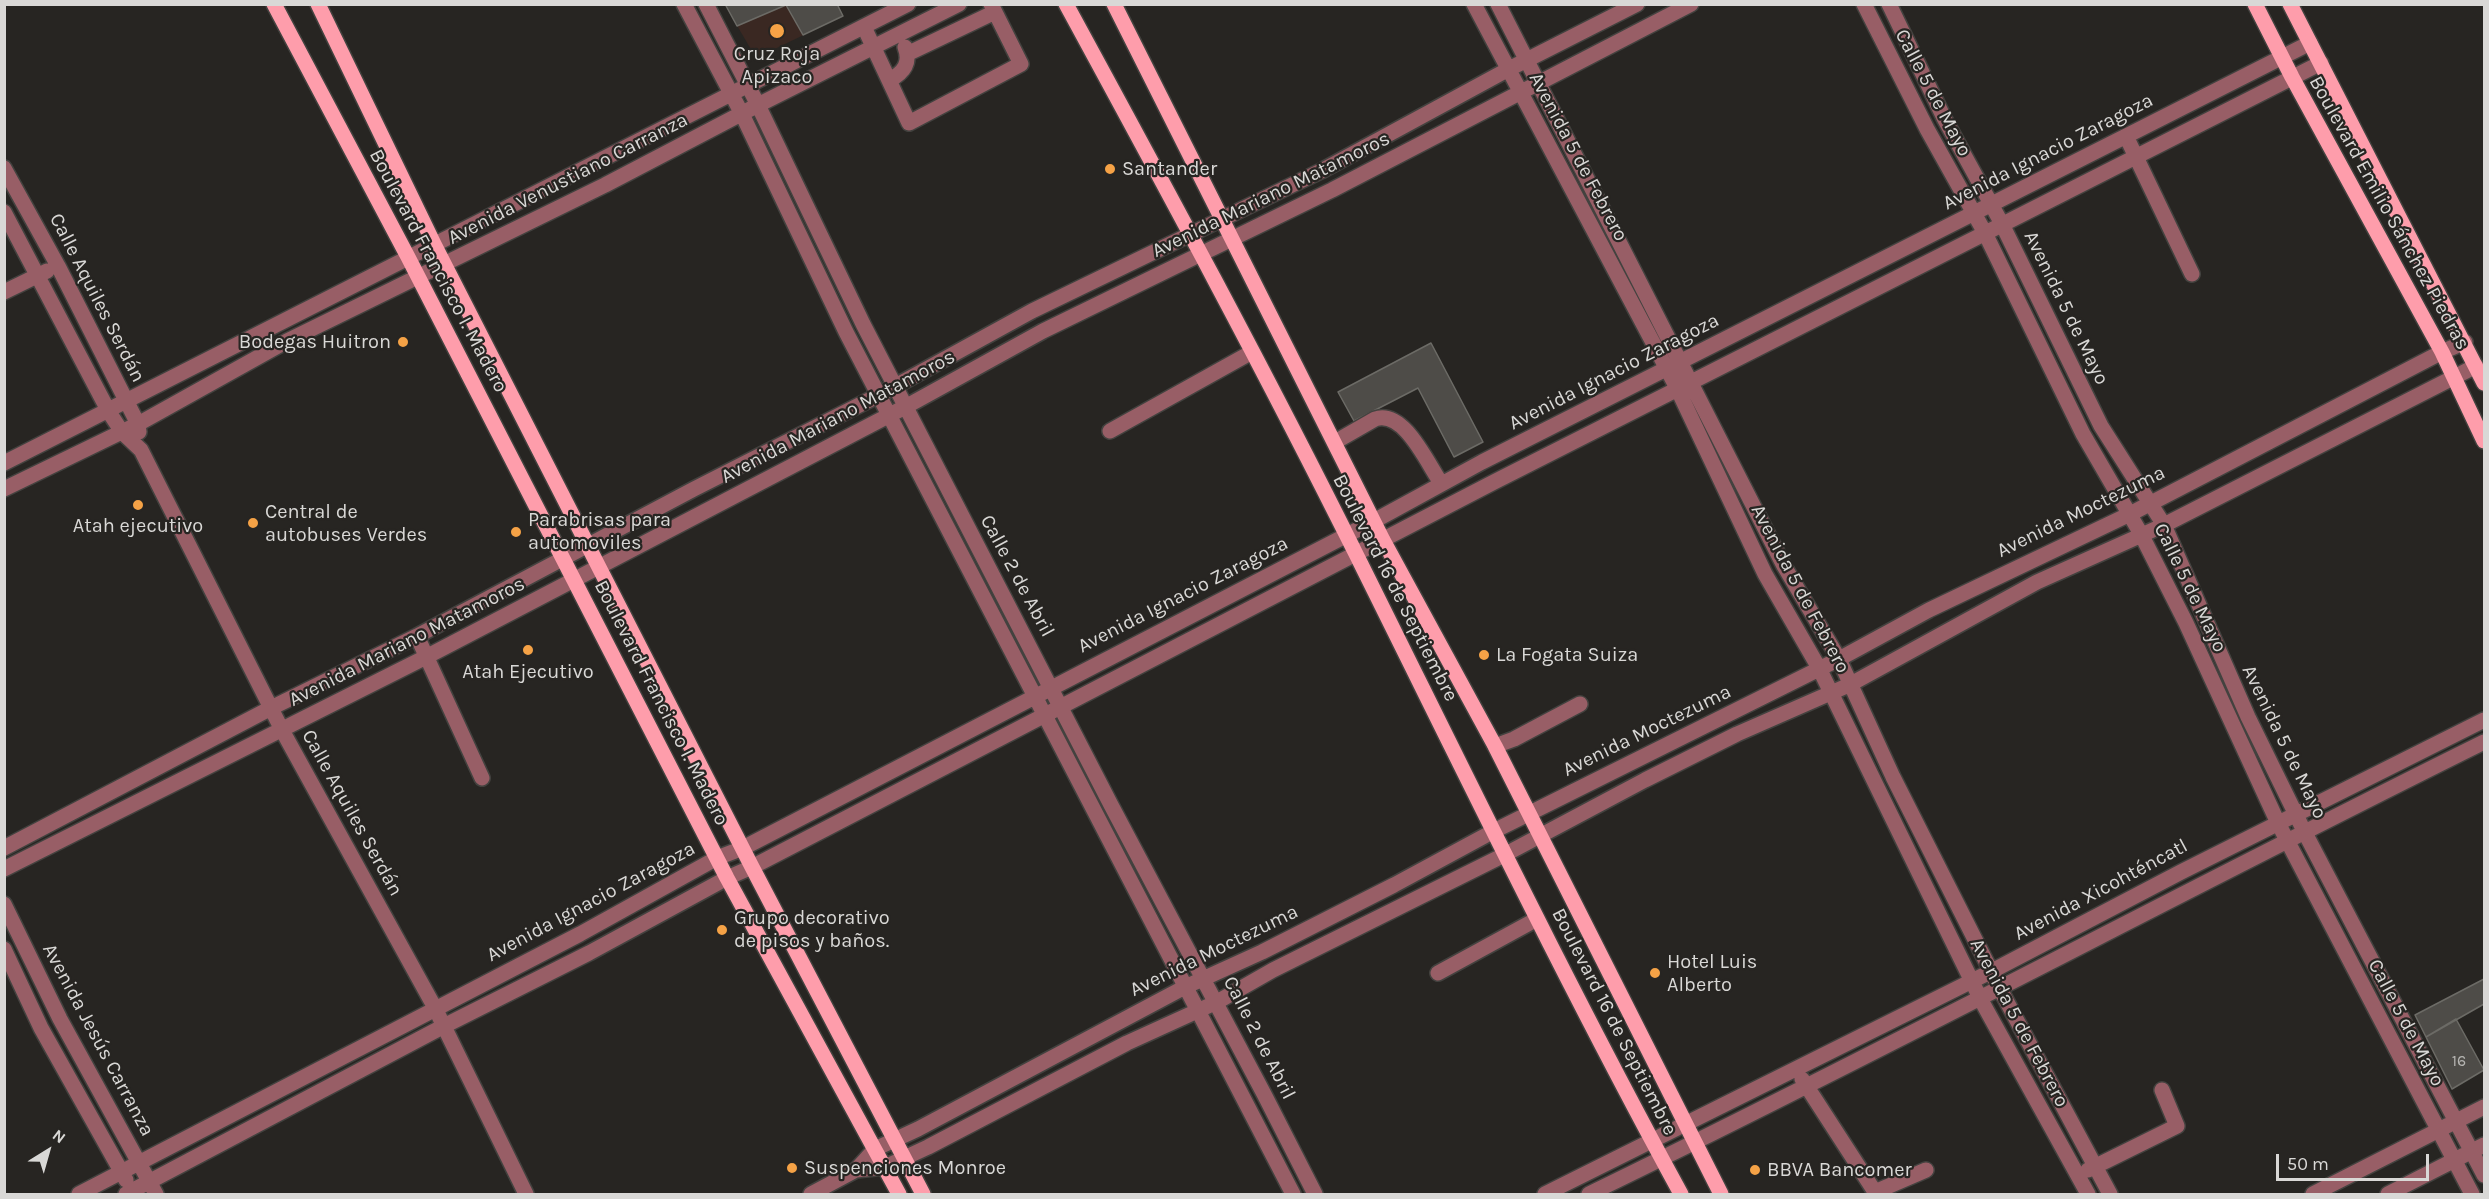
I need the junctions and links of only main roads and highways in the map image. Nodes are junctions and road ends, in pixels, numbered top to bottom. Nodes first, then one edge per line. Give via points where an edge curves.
1 (274, 4) edge
2 (1066, 4) edge
3 (1114, 4) edge
4 (2255, 4) edge
5 (2290, 4) edge
6 (321, 7) edge
7 (2484, 383) edge
8 (2484, 441) edge
9 (899, 1194) edge
10 (923, 1194) edge
11 (1681, 1194) edge
12 (1721, 1194) edge

1 - 9 main road, Boulevard Francisco I. Madero via 727,878
2 - 11 main road, Boulevard 16 de Septiembre via 1252,352 1492,832
3 - 12 main road, Boulevard 16 de Septiembre via 1383,540 1495,746
4 - 8 main road, Boulevard Emilio Sánchez Piedras via 2442,352
5 - 7 main road, Boulevard Emilio Sánchez Piedras
6 - 10 main road, Boulevard Francisco I. Madero via 434,244

